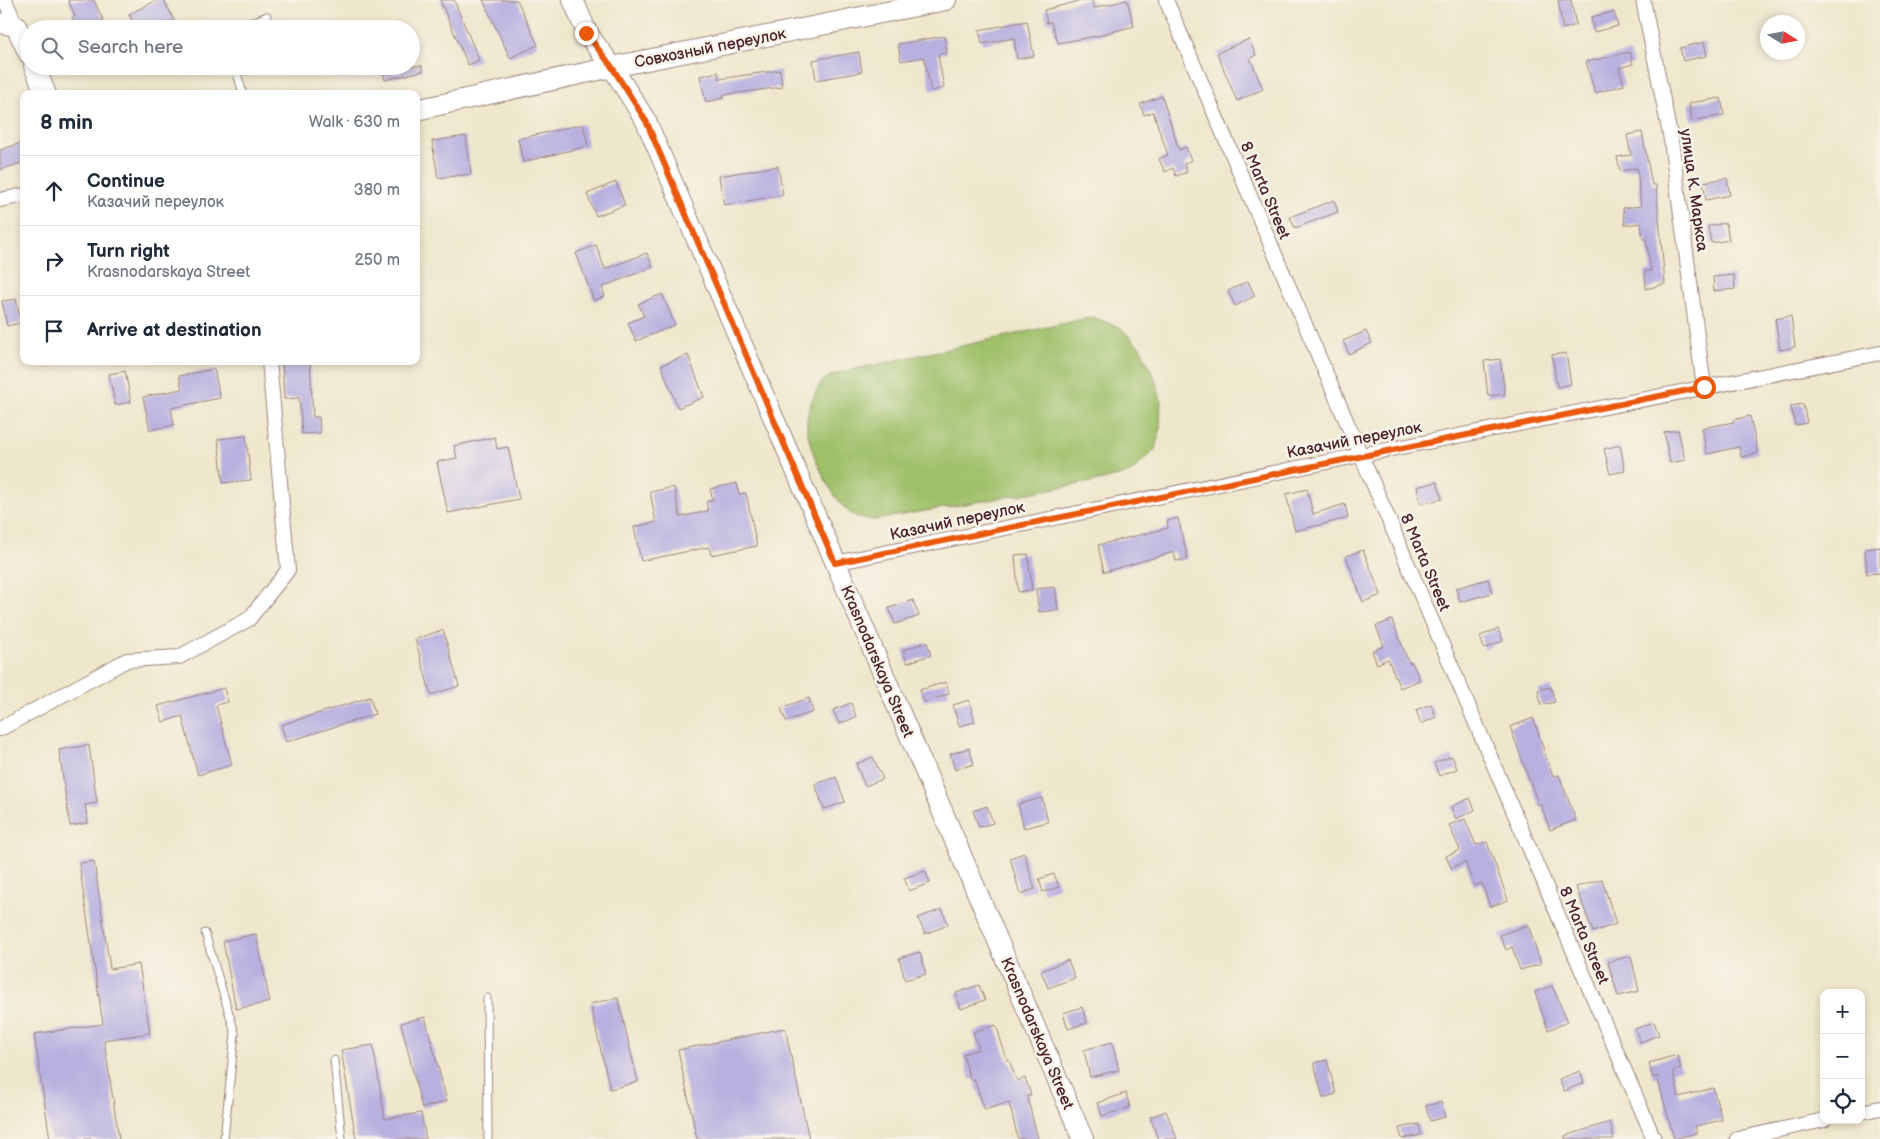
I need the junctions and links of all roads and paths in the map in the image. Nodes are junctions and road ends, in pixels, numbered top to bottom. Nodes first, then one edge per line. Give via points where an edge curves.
1 (5, 0) edge
2 (573, 0) edge
3 (946, 0) edge
4 (1166, 0) edge
5 (1644, 0) edge
6 (267, 16) dead end
7 (257, 20) edge
8 (8, 24) edge
9 (20, 41) edge
10 (612, 67) junction
11 (38, 75) edge
12 (238, 75) edge
13 (44, 90) edge
14 (242, 90) edge
15 (420, 109) edge
16 (20, 196) edge
17 (0, 200) edge
18 (1880, 353) edge
19 (269, 365) edge
20 (1704, 387) junction
21 (1361, 455) junction
22 (835, 563) junction
23 (0, 729) edge
24 (205, 933) dead end
25 (487, 998) dead end
26 (334, 1060) dead end
27 (1880, 1108) edge
28 (1865, 1111) edge
29 (1820, 1121) edge
30 (224, 1139) edge
31 (342, 1139) edge
32 (488, 1139) edge
33 (1083, 1139) edge
34 (1654, 1139) edge
35 (1737, 1139) edge

1 - 8 street
2 - 10 street, Krasnodarskaya Street via 586,33
3 - 10 street, Совхозный переулок
4 - 21 street, 8 Marta Street
5 - 20 street, улица К. Маркса via 1671,140
6 - 7 lane
8 - 9 street
10 - 15 street, Совхозный переулок
10 - 22 street, Krasnodarskaya Street via 646,121
11 - 13 street
12 - 14 lane
16 - 17 street
18 - 20 street, Казачий переулок
19 - 23 street via 288,570 249,619 179,656 127,660
20 - 21 street, Казачий переулок
21 - 22 street, Казачий переулок
21 - 34 street, 8 Marta Street
22 - 33 street, Krasnodarskaya Street
24 - 30 lane via 235,1033
25 - 32 lane
26 - 31 lane
27 - 28 street
29 - 35 street

